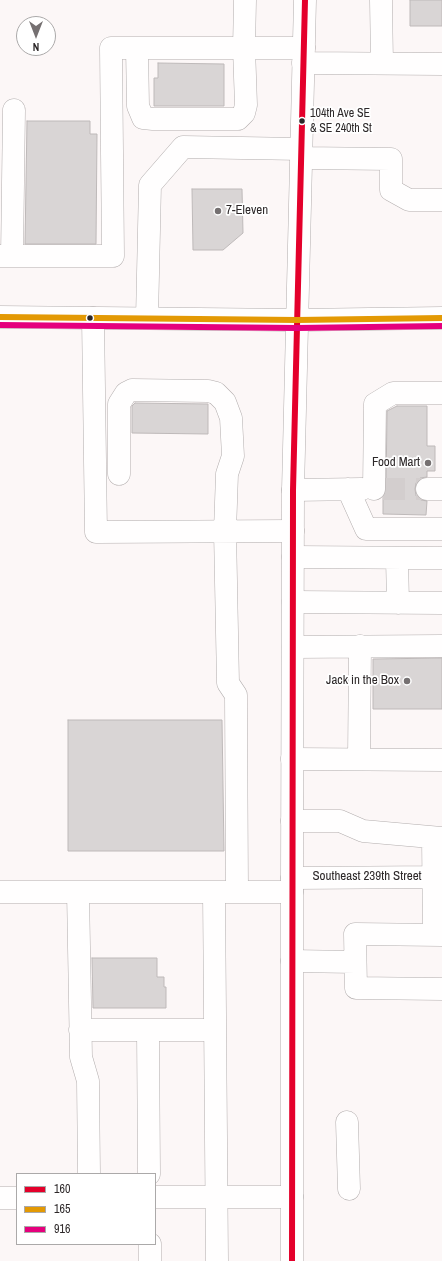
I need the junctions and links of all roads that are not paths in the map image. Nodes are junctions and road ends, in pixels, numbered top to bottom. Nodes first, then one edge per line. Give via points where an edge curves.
1 (245, 0) edge
2 (304, 0) edge
3 (381, 0) edge
4 (137, 48) junction
5 (244, 48) junction
6 (303, 56) junction
7 (382, 64) junction
8 (442, 64) edge
9 (14, 110) dead end
10 (301, 154) junction
11 (442, 200) edge
12 (6, 256) edge
13 (0, 317) edge
14 (93, 318) junction
15 (147, 318) junction
16 (442, 318) edge
17 (297, 320) junction
18 (442, 393) edge
19 (119, 474) dead end
20 (348, 489) junction
21 (293, 490) junction
22 (442, 529) edge
23 (225, 531) junction
24 (293, 531) junction
25 (293, 557) junction
26 (397, 558) junction
27 (442, 558) edge
28 (293, 602) junction
29 (398, 603) junction
30 (442, 603) edge
31 (360, 646) junction
32 (442, 646) edge
33 (293, 647) junction
34 (292, 759) junction
35 (359, 759) junction
36 (442, 760) edge
37 (292, 821) junction
38 (437, 838) edge
39 (437, 877) edge
40 (292, 885) junction
41 (0, 892) edge
42 (78, 892) junction
43 (214, 892) junction
44 (237, 892) junction
45 (438, 935) edge
46 (292, 961) junction
47 (355, 962) junction
48 (442, 989) edge
49 (80, 1030) junction
50 (148, 1030) junction
51 (215, 1030) junction
52 (348, 1122) dead end
53 (89, 1173) edge
54 (149, 1173) edge
55 (349, 1189) dead end
56 (156, 1197) edge
57 (216, 1197) junction
58 (292, 1197) junction
59 (0, 1198) edge
60 (16, 1198) edge
61 (150, 1245) edge
62 (150, 1261) edge
63 (217, 1261) edge
64 (292, 1261) edge

1 - 5 main road
2 - 6 main road
3 - 7 main road
4 - 5 main road
4 - 5 main road via 138,106 143,118 153,119 238,119 244,113 246,105
4 - 12 main road via 111,48 113,256
5 - 6 main road
6 - 7 main road
6 - 10 main road
7 - 8 main road
9 - 12 main road
10 - 11 main road via 391,159 391,190 409,200
10 - 15 main road via 183,148 150,185
10 - 17 main road
13 - 14 main road
14 - 15 main road
14 - 23 main road via 96,532
15 - 17 main road
16 - 17 main road
17 - 21 main road
18 - 20 main road via 393,393 375,404 378,489
19 - 23 main road via 119,404 126,393 132,390 216,393 225,402 231,418 232,456 227,474
20 - 21 main road
20 - 22 main road via 366,529
21 - 24 main road
23 - 24 main road
23 - 44 main road via 228,683 236,695
24 - 25 main road
25 - 26 main road
25 - 28 main road
26 - 27 main road
26 - 29 main road
28 - 29 main road
28 - 33 main road
29 - 30 main road
31 - 32 main road
31 - 33 main road
31 - 35 main road
33 - 34 main road
34 - 35 main road
34 - 37 main road
35 - 36 main road
37 - 38 main road via 340,821 363,831
37 - 40 main road
38 - 39 main road
39 - 40 main road, Southeast 239th Street
39 - 45 main road
40 - 44 main road, Southeast 239th Street
40 - 46 main road
41 - 42 main road, Southeast 239th Street
42 - 43 main road, Southeast 239th Street
42 - 49 main road
43 - 44 main road, Southeast 239th Street
43 - 51 main road
45 - 47 main road via 355,934
46 - 47 main road
46 - 58 main road
47 - 48 main road via 356,988
49 - 50 main road
49 - 53 main road via 81,1057 88,1080
50 - 51 main road
50 - 54 main road
51 - 57 main road
52 - 55 main road
56 - 57 main road
57 - 58 main road
57 - 63 main road
58 - 64 main road
59 - 60 main road
61 - 62 main road

